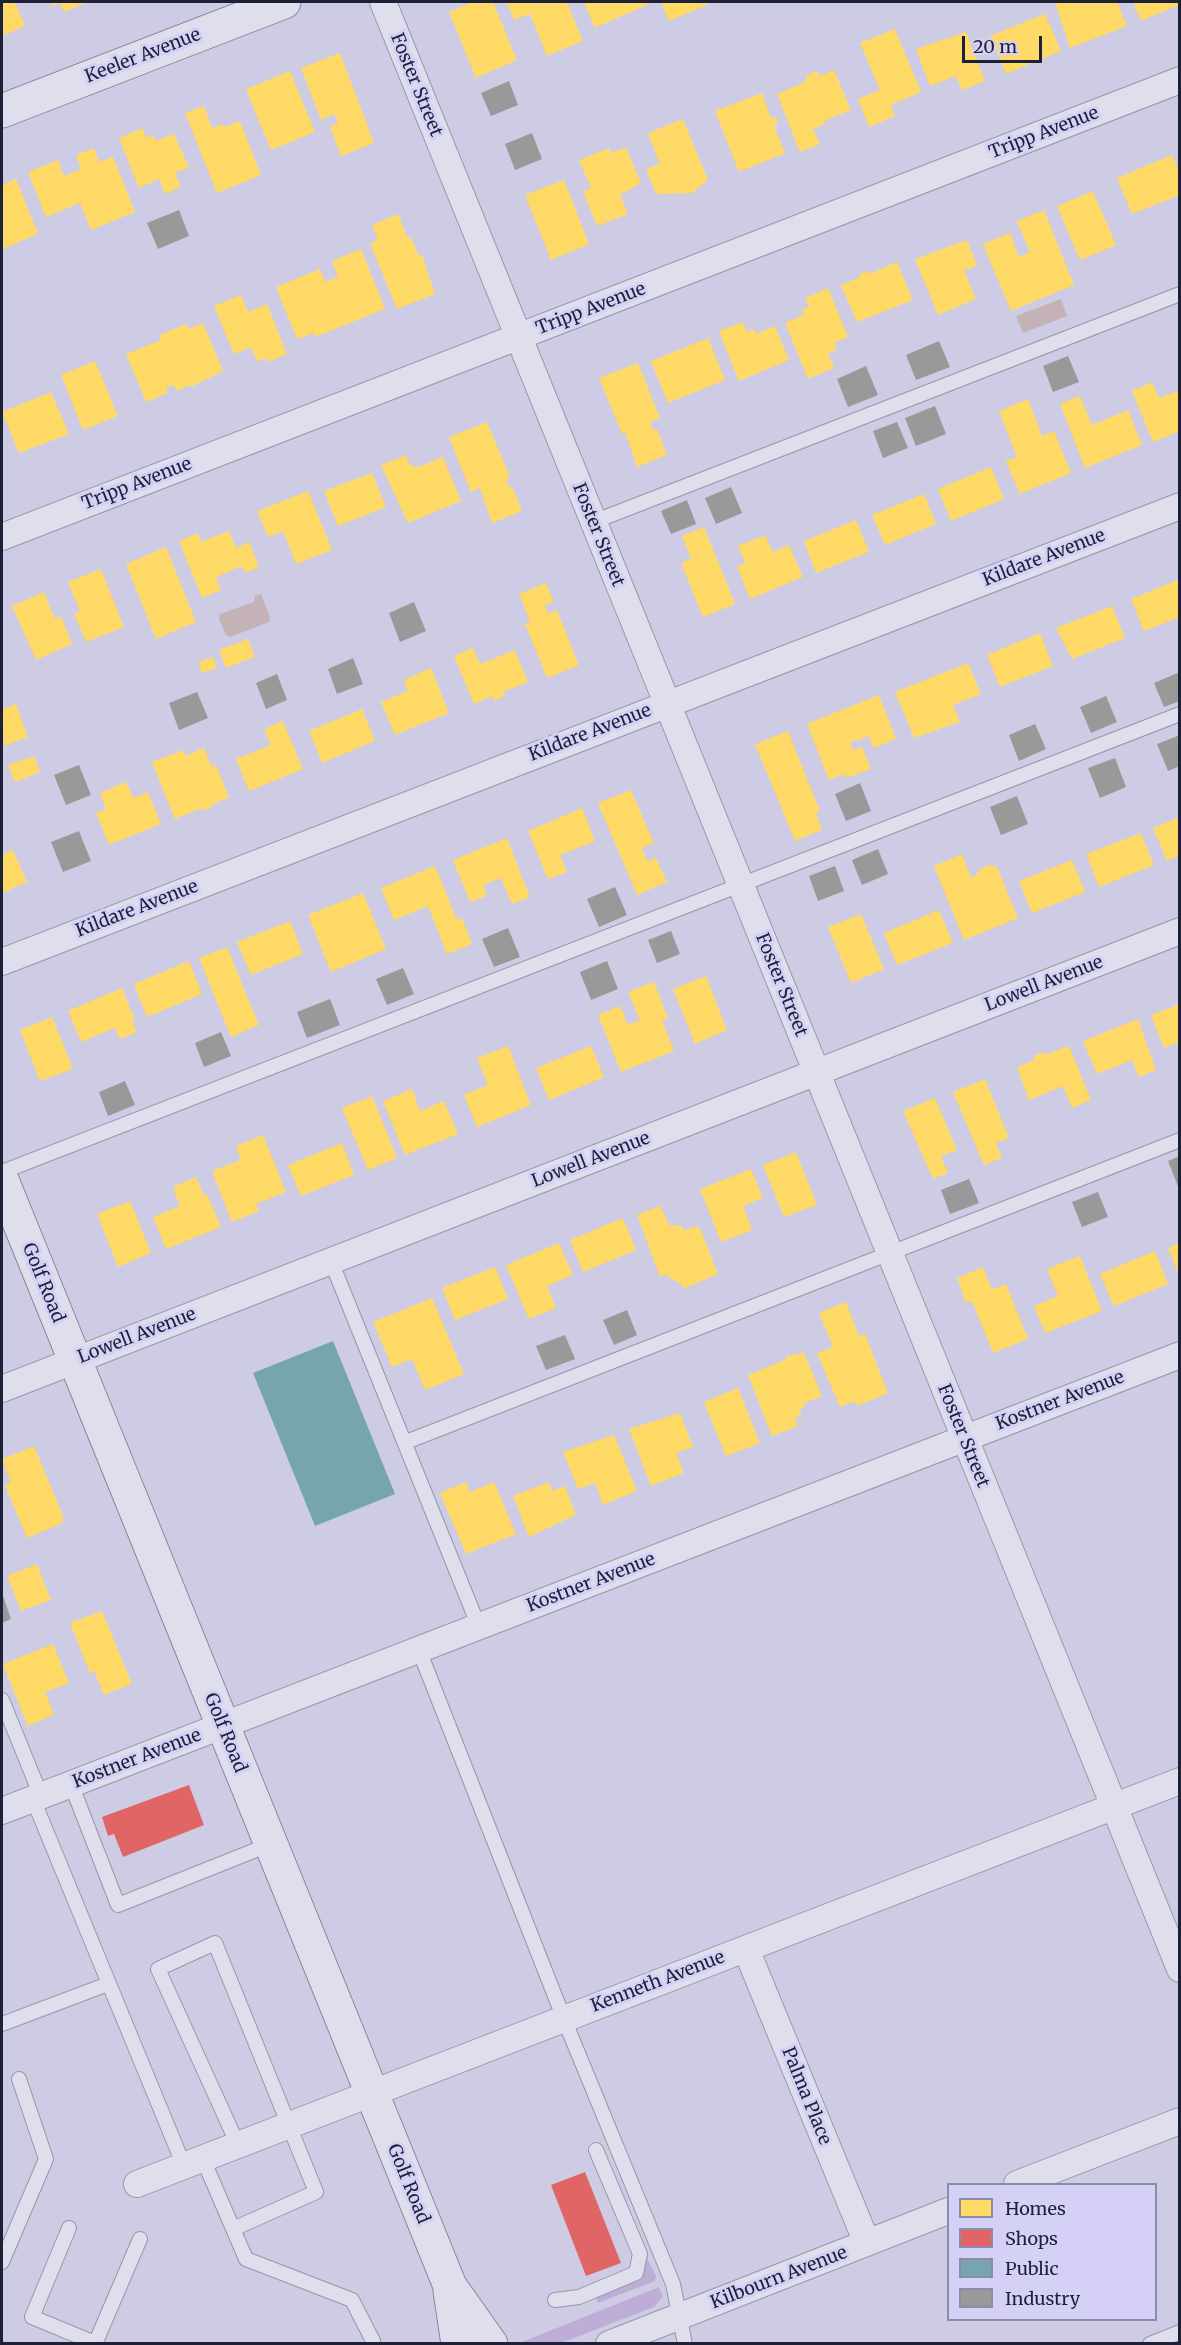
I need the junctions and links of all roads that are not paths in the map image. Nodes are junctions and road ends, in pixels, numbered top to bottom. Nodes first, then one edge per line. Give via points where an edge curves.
1 (284, 2) edge
2 (382, 2) edge
3 (1179, 80) edge
4 (2, 111) edge
5 (1179, 294) edge
6 (518, 337) junction
7 (1179, 506) edge
8 (593, 522) junction
9 (2, 537) edge
10 (667, 704) junction
11 (1179, 714) edge
12 (740, 885) junction
13 (1179, 931) edge
14 (2, 962) edge
15 (816, 1072) junction
16 (1179, 1140) edge
17 (2, 1172) edge
18 (2, 1180) edge
19 (889, 1252) junction
20 (332, 1261) junction
21 (1179, 1355) edge
22 (75, 1360) junction
23 (2, 1389) edge
24 (964, 1438) junction
25 (406, 1442) junction
26 (479, 1627) junction
27 (419, 1650) junction
28 (2, 1700) edge
29 (222, 1726) junction
30 (1179, 1780) edge
31 (70, 1784) junction
32 (37, 1798) junction
33 (1113, 1806) junction
34 (2, 1811) edge
35 (271, 1844) junction
36 (746, 1949) junction
37 (1179, 1969) edge
38 (108, 1984) junction
39 (564, 2019) junction
40 (2, 2024) edge
41 (19, 2079) dead end
42 (372, 2094) junction
43 (1179, 2121) edge
44 (290, 2125) junction
45 (238, 2145) junction
46 (596, 2150) dead end
47 (194, 2162) junction
48 (1020, 2183) edge
49 (137, 2184) dead end
50 (947, 2211) edge
51 (69, 2228) dead end
52 (233, 2229) junction
53 (140, 2239) dead end
54 (867, 2244) junction
55 (2, 2262) edge
56 (450, 2286) junction
57 (555, 2300) dead end
58 (678, 2317) junction
59 (1179, 2332) edge
60 (96, 2343) edge
61 (372, 2343) edge
62 (458, 2343) edge
63 (491, 2343) edge
64 (609, 2343) edge
65 (685, 2343) edge
66 (1150, 2343) edge

1 - 4 main road, Keeler Avenue
2 - 6 street, Foster Street
3 - 6 street, Tripp Avenue
5 - 8 lane
6 - 8 street, Foster Street
6 - 9 street, Tripp Avenue
7 - 10 street, Kildare Avenue
8 - 10 street, Foster Street
10 - 12 street, Foster Street
10 - 14 street, Kildare Avenue
11 - 12 lane
12 - 15 street, Foster Street
12 - 17 lane
13 - 15 street, Lowell Avenue
15 - 19 street, Foster Street
15 - 20 street, Lowell Avenue
16 - 19 lane
18 - 22 main road, Golf Road
19 - 24 street, Foster Street
19 - 25 lane
20 - 22 street, Lowell Avenue
20 - 25 lane
21 - 24 street, Kostner Avenue
22 - 23 street, Lowell Avenue
22 - 29 main road, Golf Road
24 - 26 street, Kostner Avenue
24 - 33 street, Foster Street
25 - 26 lane
26 - 27 street, Kostner Avenue
27 - 29 street, Kostner Avenue
27 - 39 lane
28 - 32 lane
29 - 31 street, Kostner Avenue
29 - 35 main road, Golf Road
30 - 33 street, Kenneth Avenue
31 - 32 street, Kostner Avenue
31 - 35 lane via 118,1905
32 - 34 street, Kostner Avenue
32 - 38 lane
33 - 36 street, Kenneth Avenue
33 - 37 street, Foster Street
35 - 42 main road, Golf Road
36 - 39 street, Kenneth Avenue
36 - 54 street, Palma Place
38 - 40 lane
38 - 47 lane
39 - 42 street, Kenneth Avenue
39 - 58 lane via 673,2284
41 - 55 lane via 46,2159
42 - 44 street, Kenneth Avenue
42 - 56 main road, Golf Road
43 - 48 street
44 - 45 street, Kenneth Avenue
44 - 45 lane via 215,1943 158,1969
44 - 52 lane via 316,2192
45 - 47 street, Kenneth Avenue
46 - 57 lane via 640,2254 636,2272 579,2297
47 - 49 street, Kenneth Avenue
47 - 52 lane
50 - 54 street, Kilbourn Avenue
51 - 60 lane via 32,2318
52 - 61 lane via 246,2259 352,2300
53 - 60 lane
54 - 58 street, Kilbourn Avenue
56 - 62 main road, Golf Road
56 - 63 main road, Golf Road
58 - 64 street, Kilbourn Avenue
58 - 65 lane
59 - 66 lane

